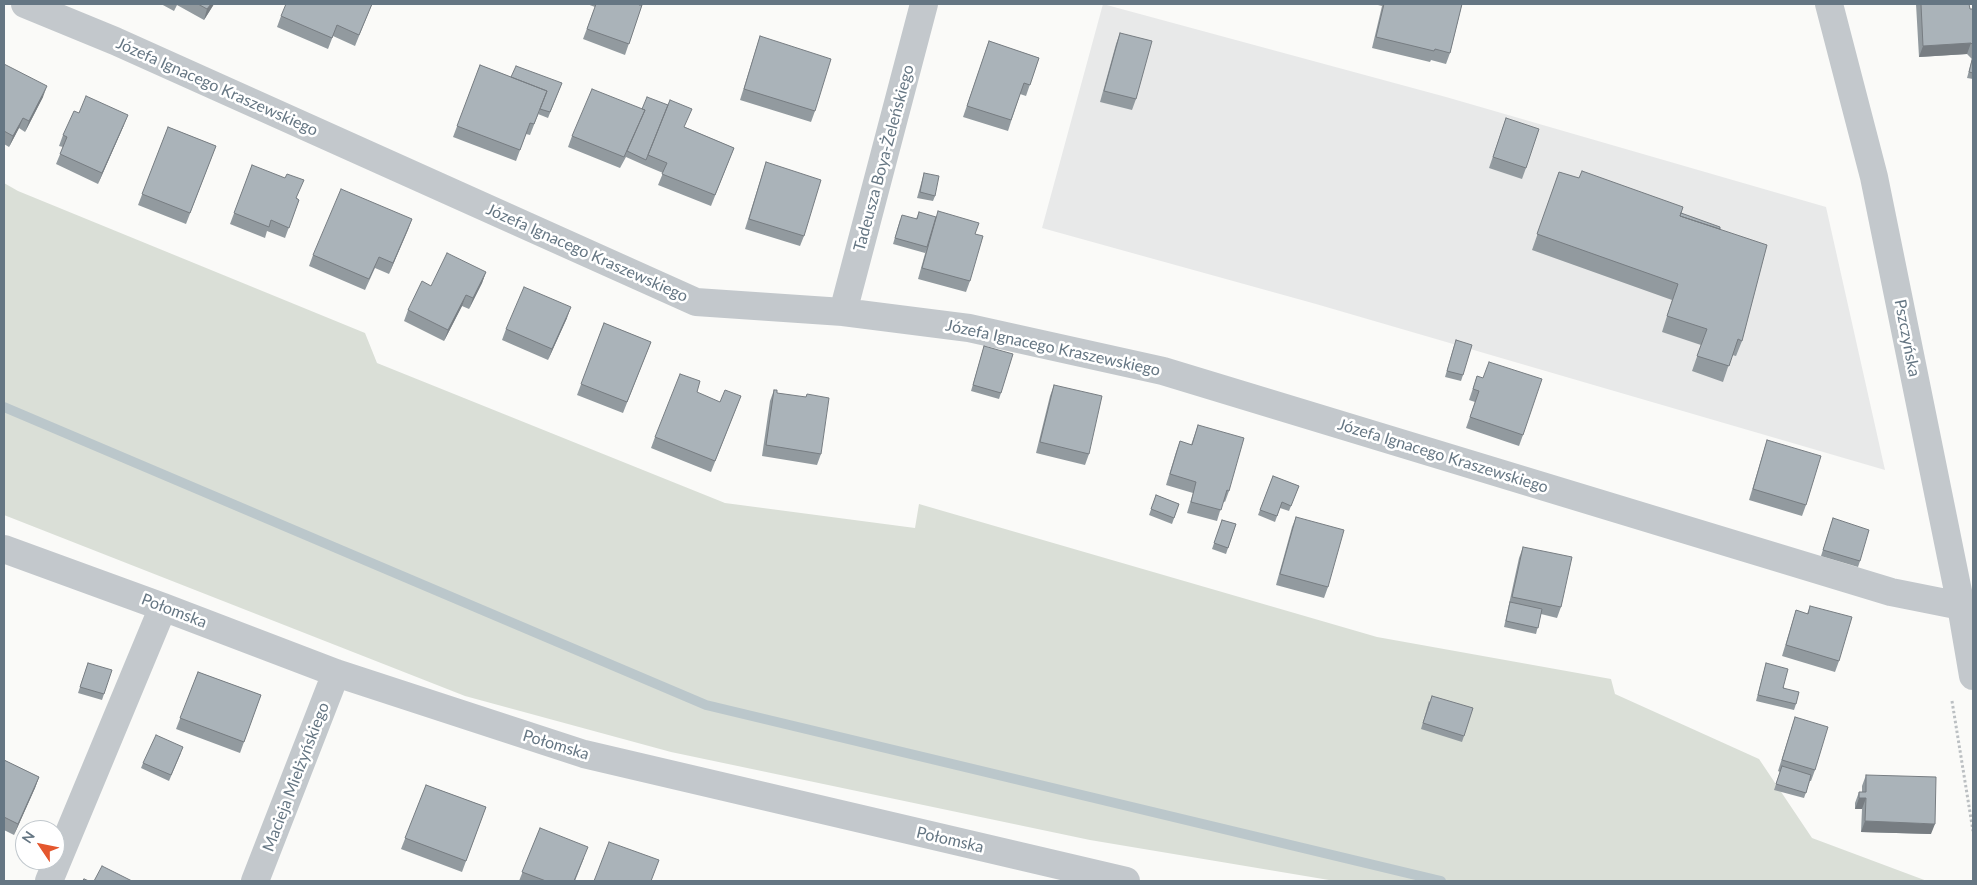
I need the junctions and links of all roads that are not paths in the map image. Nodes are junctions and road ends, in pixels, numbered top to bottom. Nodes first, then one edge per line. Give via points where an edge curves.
1 (25, 4) edge
2 (924, 4) edge
3 (1829, 4) edge
4 (843, 312) junction
5 (4, 549) edge
6 (1961, 606) junction
7 (163, 607) junction
8 (336, 673) junction
9 (1973, 676) edge
10 (49, 881) edge
11 (255, 881) edge
12 (1121, 881) edge

1 - 4 street, Józefa Ignacego Kraszewskiego via 115,41 696,302
2 - 4 street, Tadeusza Boya-Żeleńskiego
3 - 6 street, Pszczyńska via 1874,177
4 - 6 street, Józefa Ignacego Kraszewskiego via 970,328 1163,371 1891,592
5 - 7 street, Połomska
6 - 9 street, Pszczyńska
7 - 8 street, Połomska
7 - 10 street
8 - 11 street, Macieja Mielżyńskiego
8 - 12 street, Połomska via 584,754

